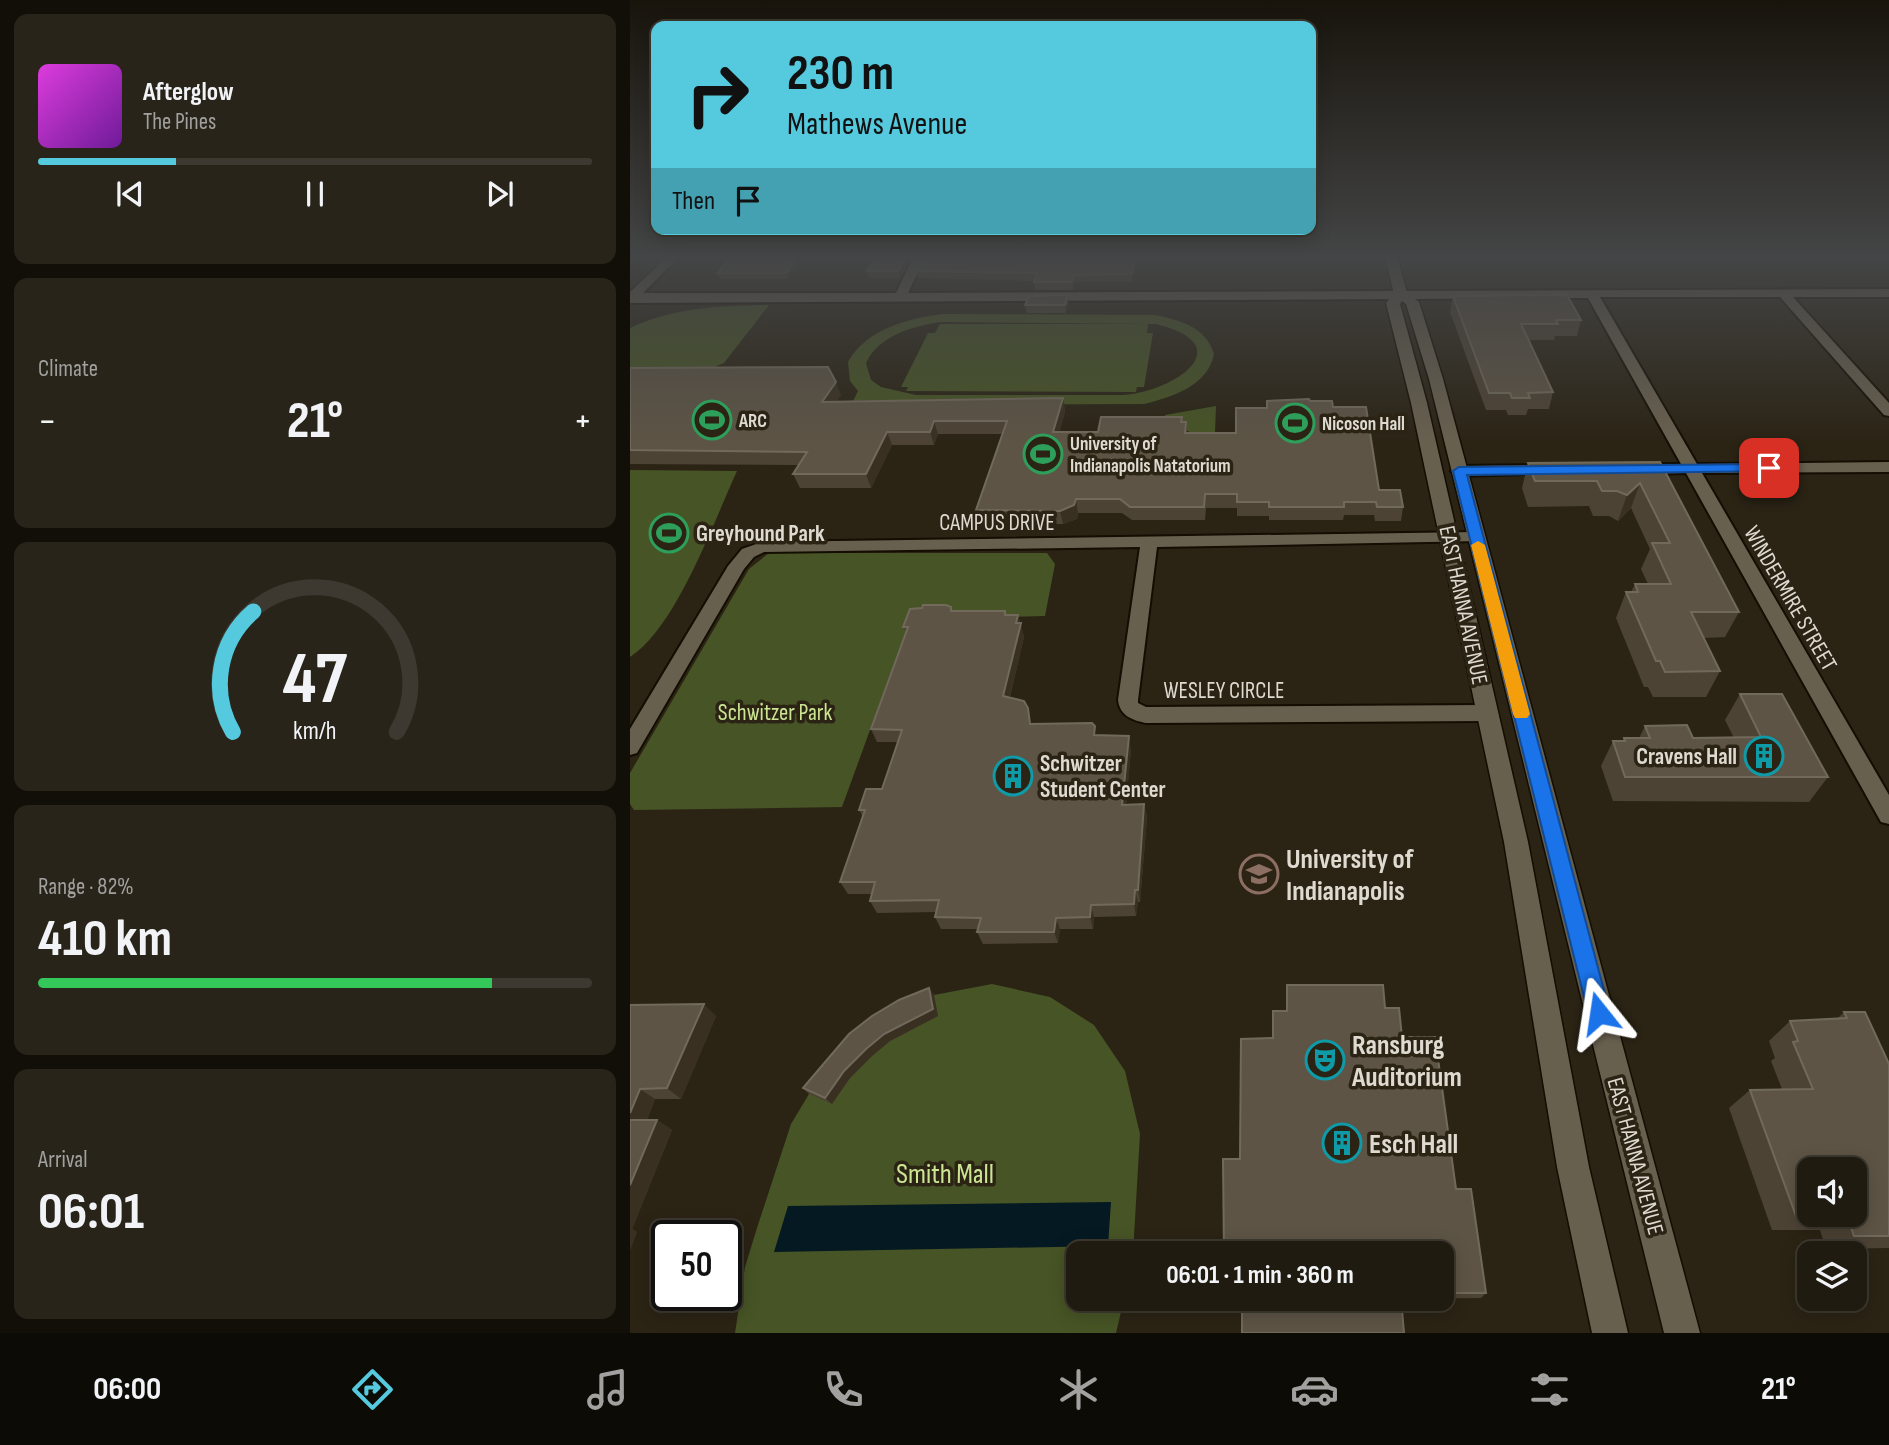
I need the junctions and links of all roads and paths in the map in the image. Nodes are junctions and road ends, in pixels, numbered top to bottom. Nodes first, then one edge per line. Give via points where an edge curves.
1 (1397, 318) edge
2 (1417, 318) edge
3 (1606, 318) edge
4 (1805, 318) edge
5 (1889, 412) edge
6 (1889, 467) edge
7 (1691, 468) junction
8 (1624, 469) edge
9 (1570, 470) edge
10 (1459, 471) junction
11 (1476, 537) junction
12 (1449, 538) junction
13 (1149, 542) junction
14 (1487, 713) junction
15 (630, 747) edge
16 (1889, 815) edge
17 (1610, 1333) edge
18 (1682, 1333) edge

1 - 12 main road, EAST HANNA AVENUE
2 - 10 main road, EAST HANNA AVENUE
3 - 7 street, WINDERMIRE STREET
4 - 5 street
6 - 7 street
7 - 8 street
7 - 16 street, WINDERMIRE STREET
9 - 10 street
10 - 11 main road, EAST HANNA AVENUE
11 - 12 street, CAMPUS DRIVE
11 - 18 main road, EAST HANNA AVENUE
12 - 13 street, CAMPUS DRIVE
12 - 14 main road, EAST HANNA AVENUE
13 - 14 street, WESLEY CIRCLE via 1128,700 1133,712
13 - 15 street, CAMPUS DRIVE via 773,546 754,550 737,566
14 - 17 main road, EAST HANNA AVENUE via 1516,842 1573,1167

